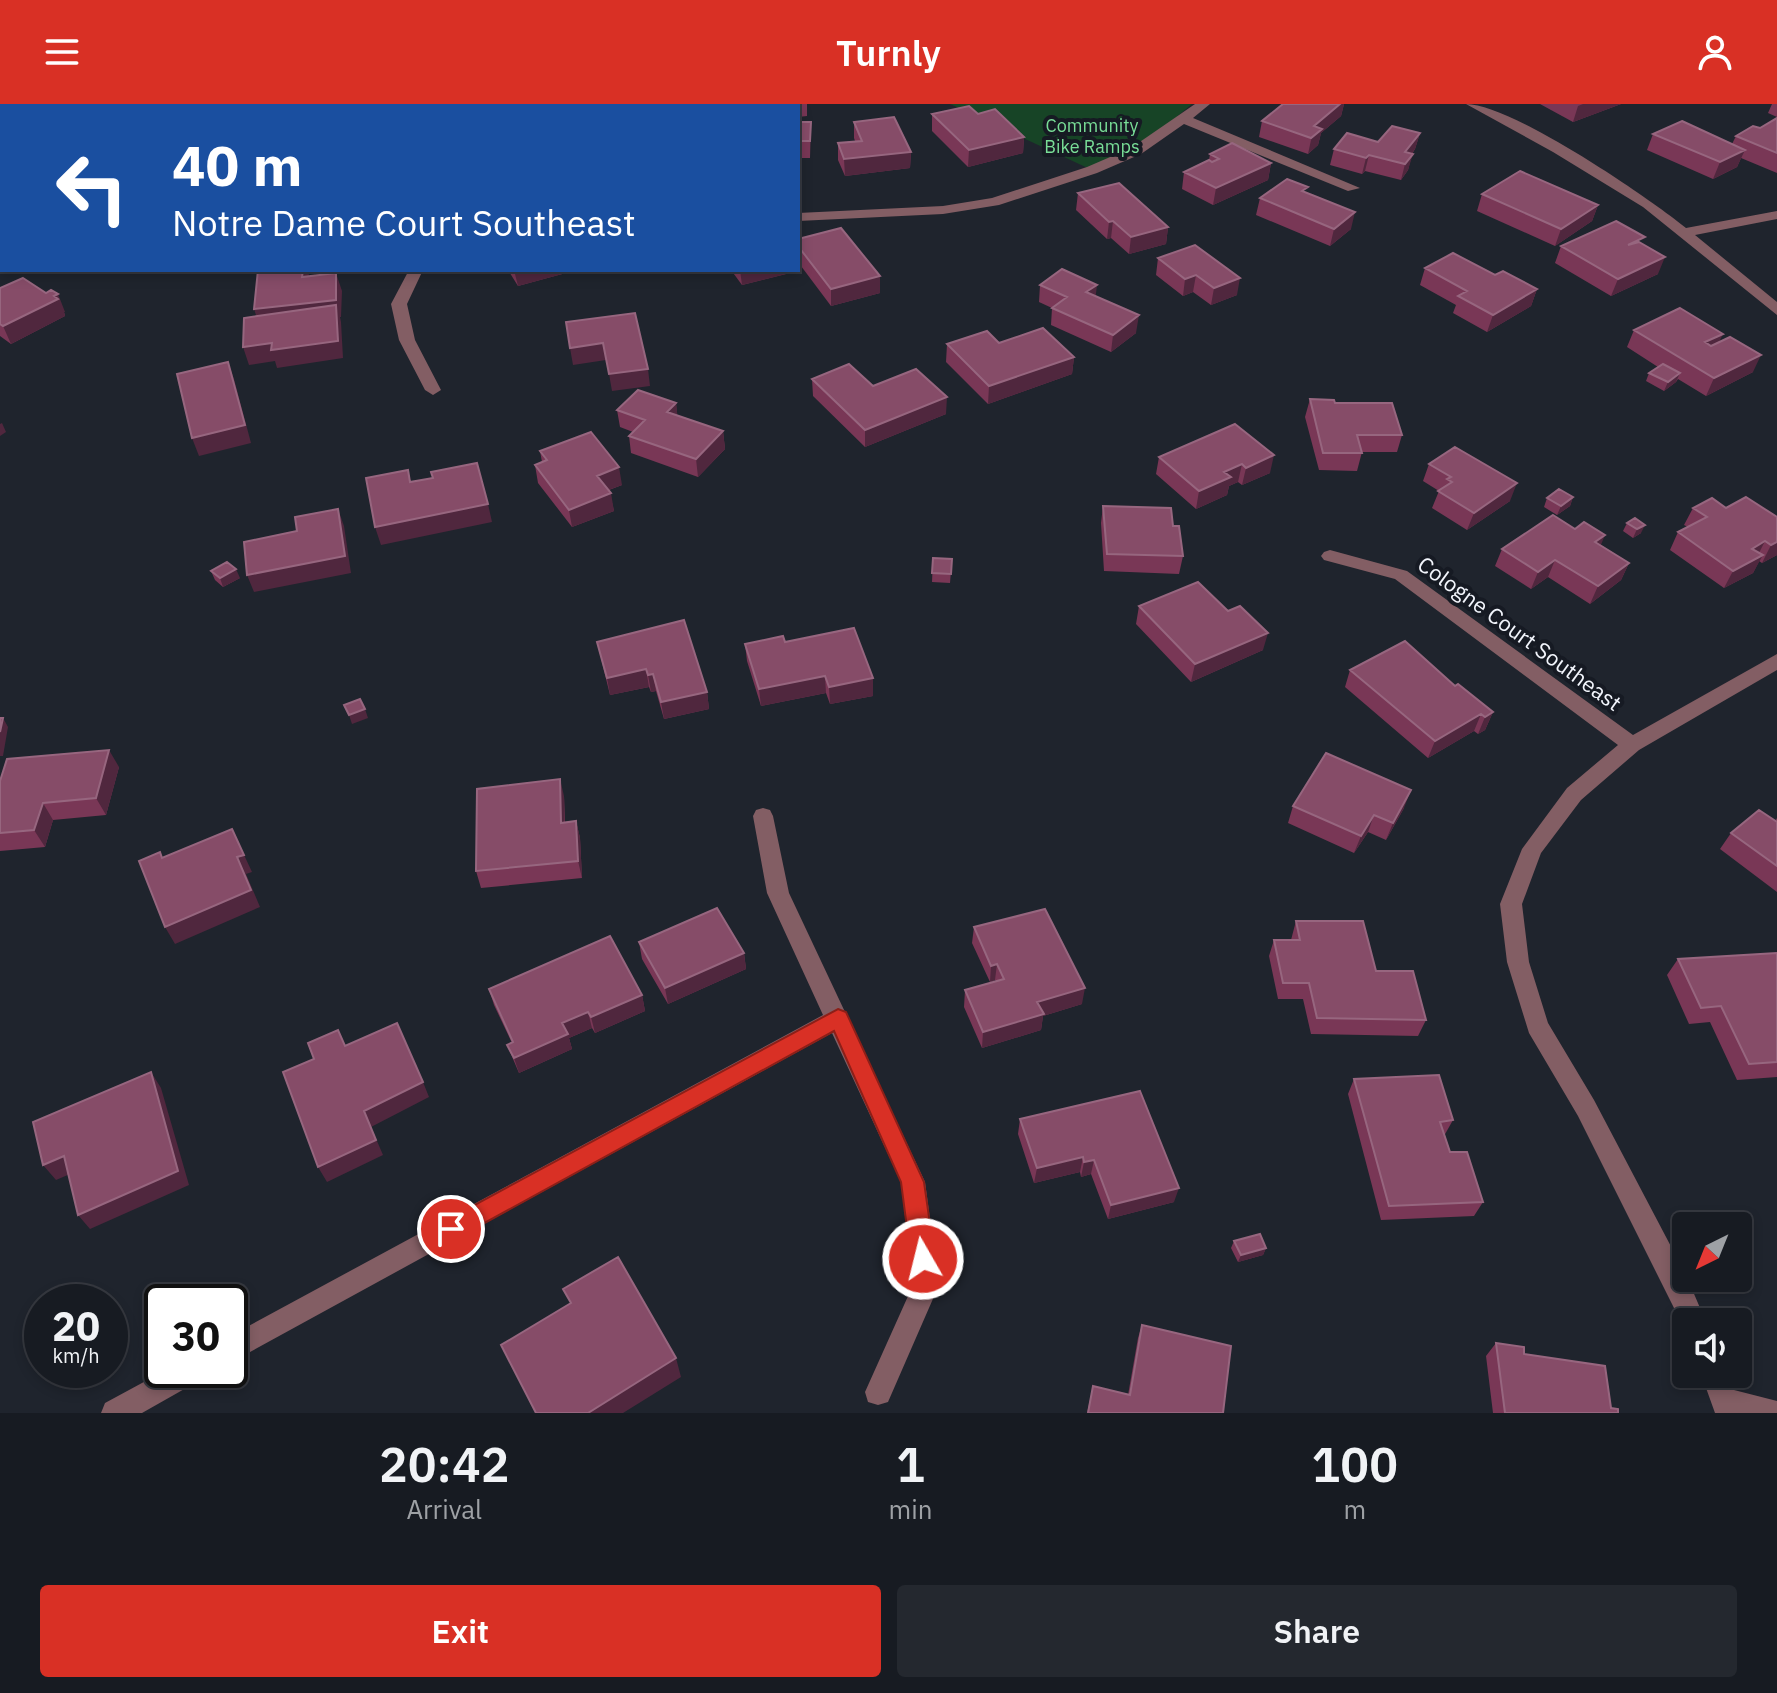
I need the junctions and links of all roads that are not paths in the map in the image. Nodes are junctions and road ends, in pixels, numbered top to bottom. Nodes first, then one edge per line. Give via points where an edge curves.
1 (1204, 104) edge
2 (1472, 104) edge
3 (1182, 118) junction
4 (1353, 188) dead end
5 (1777, 215) edge
6 (800, 217) edge
7 (1684, 233) junction
8 (415, 272) edge
9 (1777, 310) edge
10 (433, 390) dead end
11 (1330, 556) dead end
12 (1777, 661) edge
13 (1632, 745) junction
14 (763, 816) dead end
15 (838, 1018) junction
16 (1687, 1308) edge
17 (248, 1340) edge
18 (160, 1388) edge
19 (1719, 1388) edge
20 (878, 1392) dead end
21 (1727, 1408) edge
22 (115, 1413) edge
23 (1774, 1413) edge

1 - 3 street
2 - 7 street via 1558,149 1648,204
3 - 4 street
3 - 6 street via 1136,151 994,202 943,210
5 - 7 street
7 - 9 street
8 - 10 street via 399,304 407,340
11 - 13 street, Cologne Court Southeast via 1401,575
12 - 13 street
13 - 16 street via 1574,794 1532,849 1511,904 1518,962 1537,1026 1586,1108
14 - 15 street via 778,893
15 - 17 street
15 - 20 street via 913,1182 926,1285
18 - 22 street
19 - 21 street
21 - 23 street

